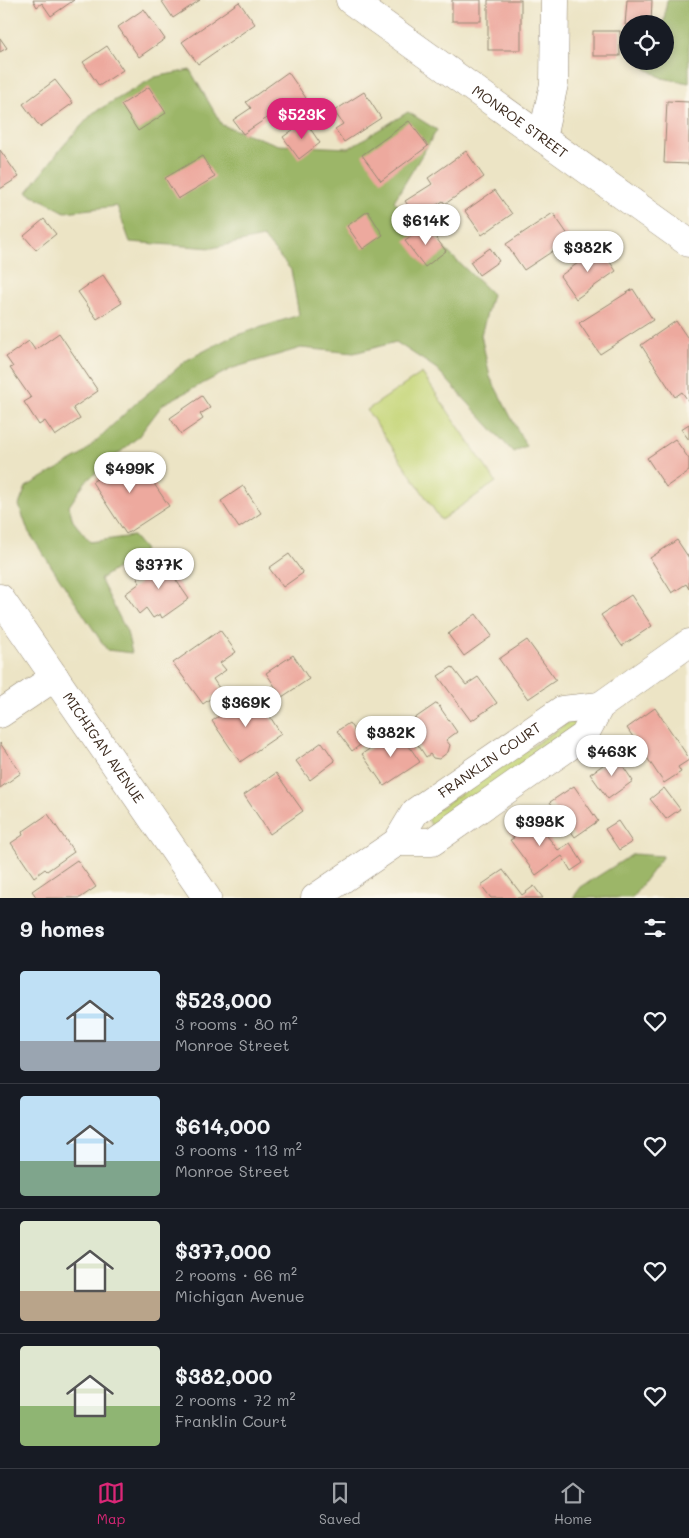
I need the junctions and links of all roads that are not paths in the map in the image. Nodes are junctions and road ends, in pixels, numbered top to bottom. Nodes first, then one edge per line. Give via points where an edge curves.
1 (350, 0) edge
2 (555, 0) edge
3 (542, 138) junction
4 (689, 243) edge
5 (0, 598) edge
6 (689, 644) edge
7 (55, 677) junction
8 (0, 714) edge
9 (207, 898) edge
10 (315, 898) edge

1 - 3 street, MONROE STREET
2 - 3 street via 554,84
3 - 4 street, MONROE STREET
5 - 7 street, MICHIGAN AVENUE
6 - 10 street via 600,706 584,736 432,842 397,842
7 - 8 street
7 - 9 street, MICHIGAN AVENUE

